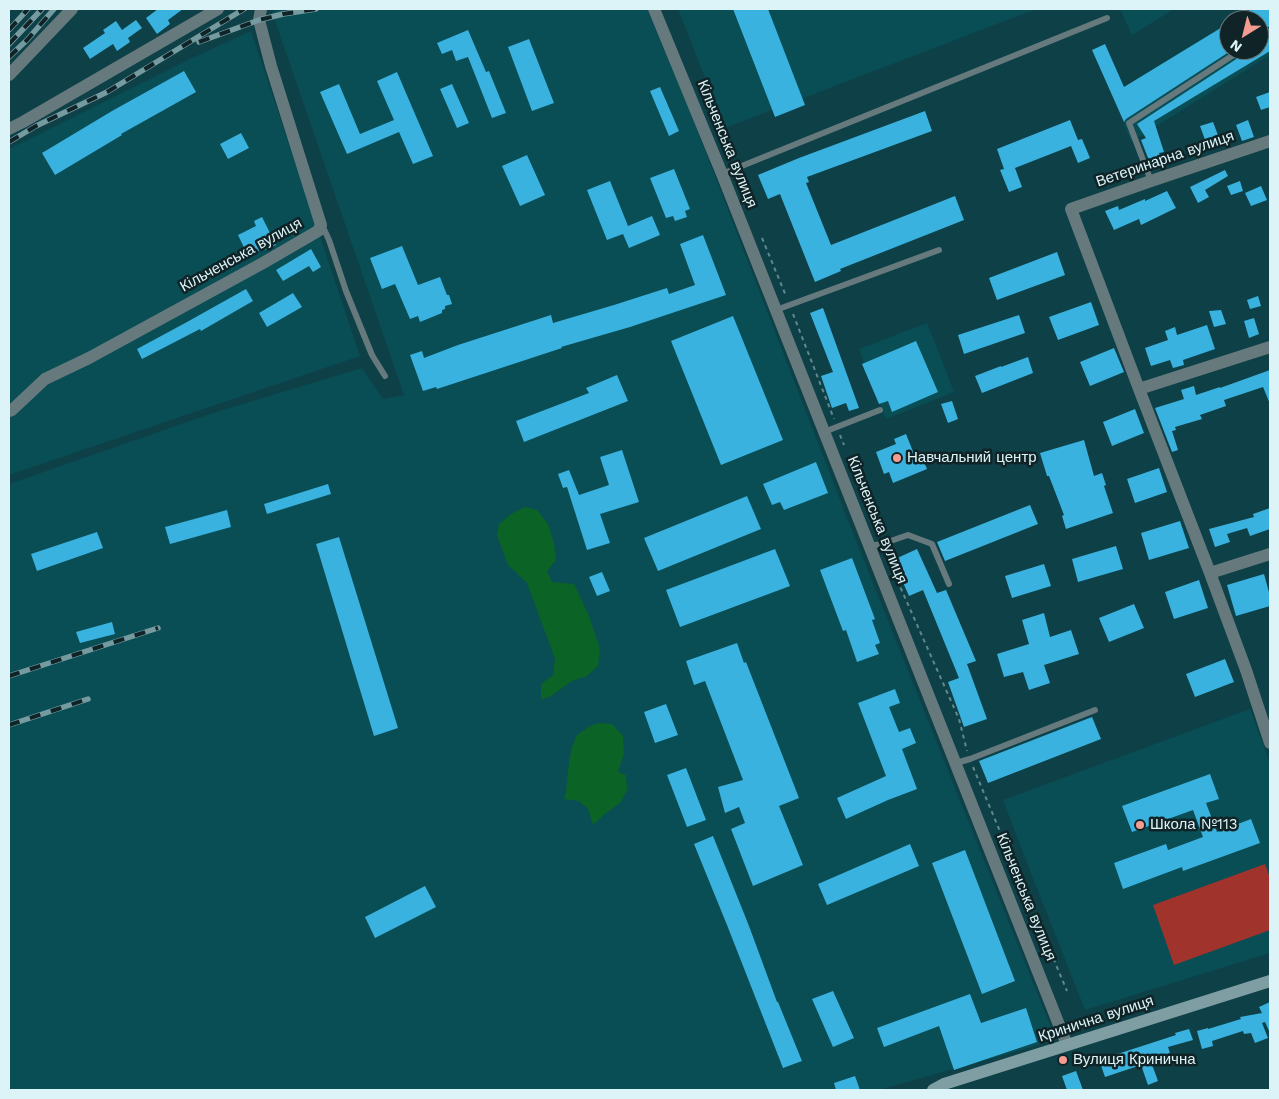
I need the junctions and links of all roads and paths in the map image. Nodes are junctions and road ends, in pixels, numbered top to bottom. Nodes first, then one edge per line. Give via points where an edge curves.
1 (72, 9) edge
2 (218, 9) edge
3 (261, 9) edge
4 (654, 9) edge
5 (1108, 18) dead end
6 (1226, 60) edge
7 (9, 75) edge
8 (9, 129) edge
9 (1270, 141) edge
10 (722, 174) junction
11 (1151, 181) junction
12 (321, 224) junction
13 (760, 232) dead end
14 (939, 250) dead end
15 (789, 305) junction
16 (776, 310) junction
17 (1270, 347) edge
18 (385, 376) dead end
19 (1138, 389) junction
20 (880, 410) dead end
21 (9, 411) edge
22 (837, 428) junction
23 (824, 432) junction
24 (844, 446) dead end
25 (870, 546) junction
26 (1270, 554) edge
27 (893, 570) dead end
28 (1210, 573) junction
29 (949, 584) dead end
30 (1095, 710) dead end
31 (1270, 743) edge
32 (970, 760) junction
33 (956, 764) junction
34 (1270, 981) edge
35 (1067, 992) dead end
36 (1067, 1045) junction
37 (933, 1090) edge

1 - 7 street
2 - 8 street
3 - 12 street, Кільченська вулиця via 259,20 271,66
4 - 10 street, Кільченська вулиця
5 - 10 lane
6 - 11 lane via 1129,123
9 - 11 street, Ветеринарна вулиця
10 - 16 street, Кільченська вулиця
11 - 19 street, Ветеринарна вулиця via 1071,209
12 - 18 lane via 372,356
12 - 21 street, Кільченська вулиця via 318,231 263,263 45,379
13 - 15 path
14 - 15 lane
15 - 16 lane
15 - 22 path
16 - 23 street, Кільченська вулиця
17 - 19 street
19 - 28 street
20 - 22 lane
22 - 23 lane
22 - 24 path
23 - 25 street, Кільченська вулиця
25 - 29 lane via 908,535 932,544
25 - 33 street, Кільченська вулиця
26 - 28 street
27 - 32 path via 958,719
28 - 31 street
30 - 32 lane
32 - 33 lane
32 - 35 path
33 - 36 street, Кільченська вулиця
34 - 36 street, Кринична вулиця
36 - 37 street, Кринична вулиця

